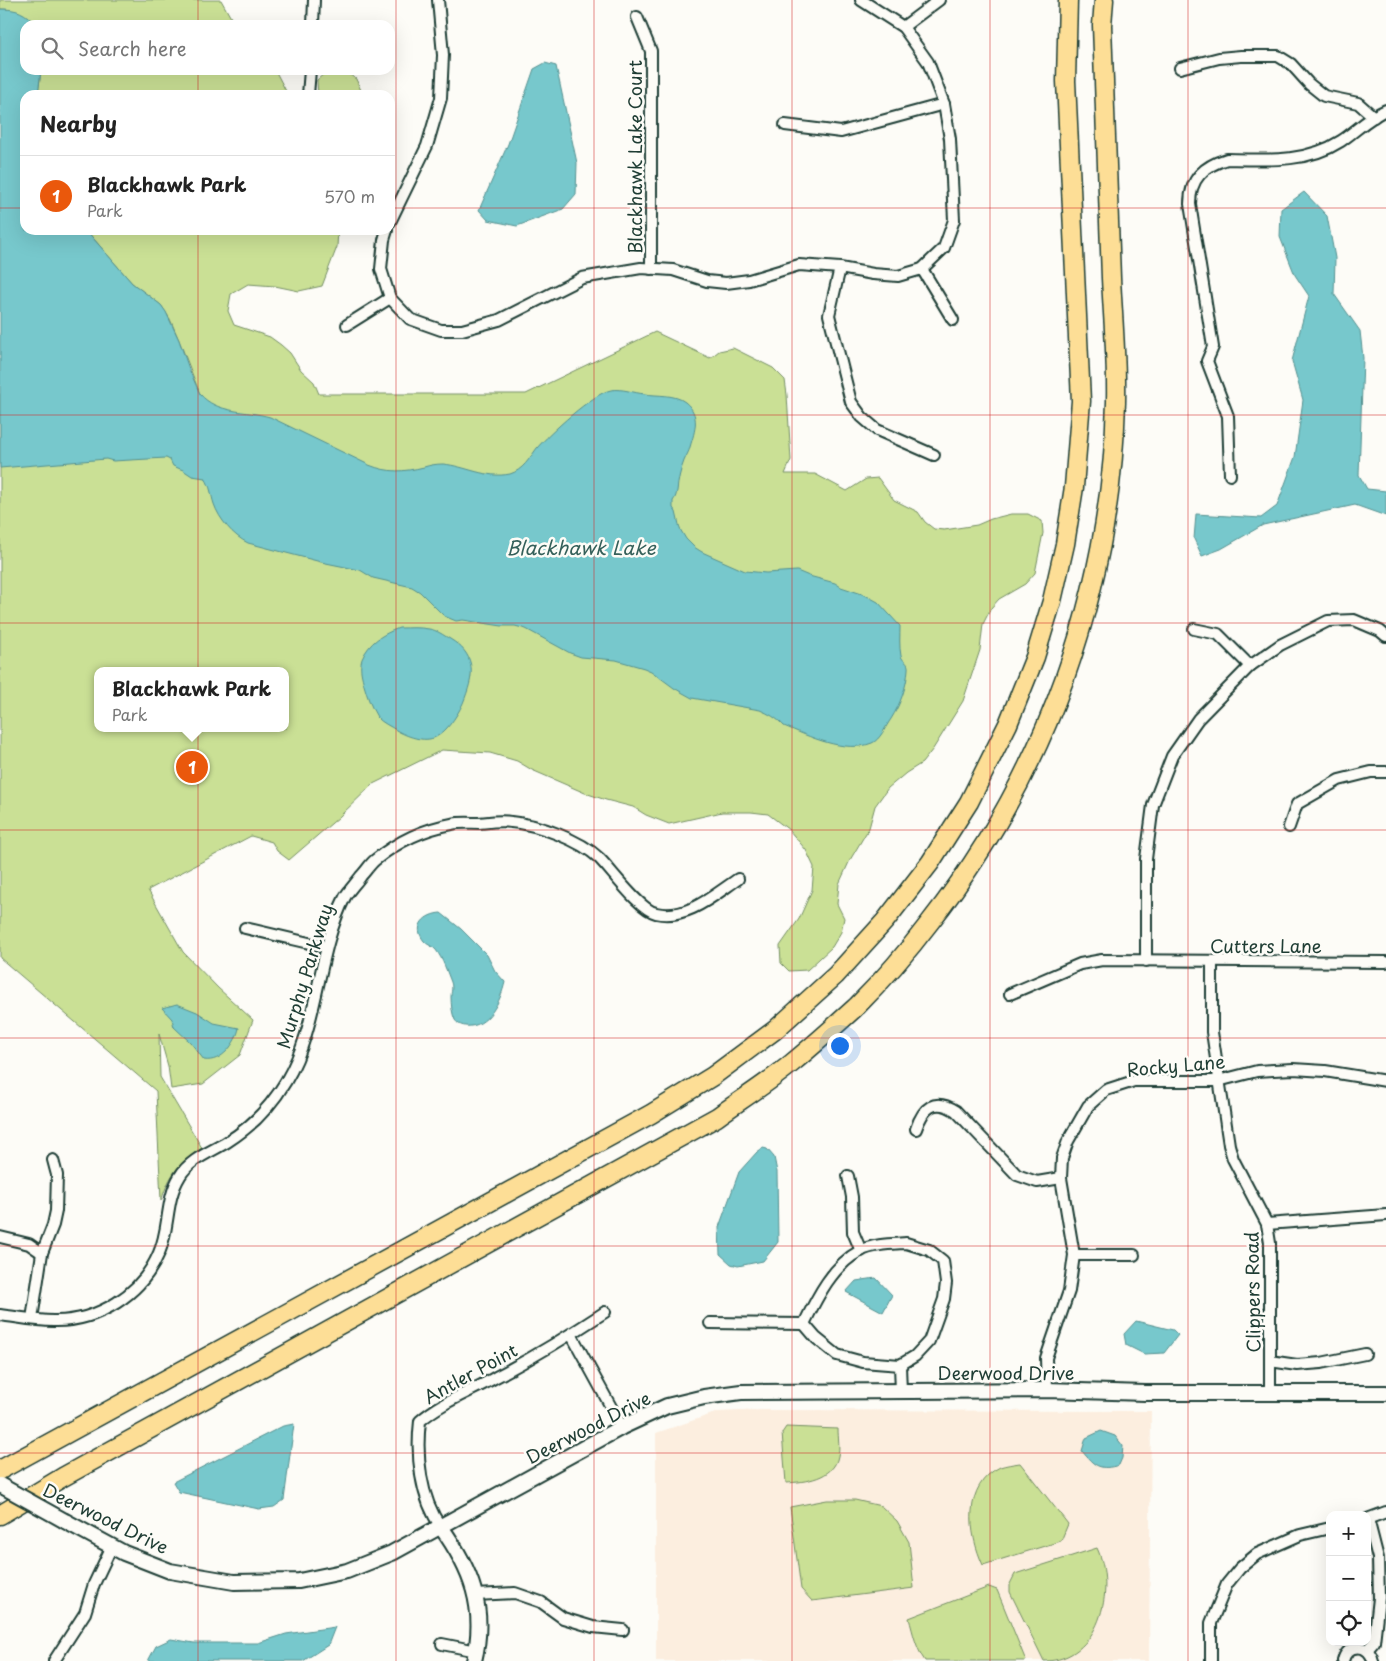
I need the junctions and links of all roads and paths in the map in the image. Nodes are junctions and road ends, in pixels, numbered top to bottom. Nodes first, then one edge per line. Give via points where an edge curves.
1 (314, 0) edge
2 (438, 0) edge
3 (861, 0) edge
4 (939, 0) edge
5 (1068, 0) edge
6 (1104, 0) edge
7 (637, 18) dead end
8 (313, 20) edge
9 (903, 27) junction
10 (1180, 68) dead end
11 (310, 75) edge
12 (308, 90) edge
13 (944, 104) junction
14 (1386, 110) edge
15 (1374, 116) junction
16 (785, 125) dead end
17 (395, 212) edge
18 (386, 235) edge
19 (840, 268) junction
20 (651, 269) junction
21 (922, 269) junction
22 (390, 298) junction
23 (952, 320) dead end
24 (347, 325) dead end
25 (934, 455) dead end
26 (1230, 475) dead end
27 (1194, 629) dead end
28 (1386, 636) edge
29 (1250, 666) junction
30 (1386, 772) edge
31 (1289, 827) dead end
32 (738, 879) dead end
33 (245, 928) dead end
34 (326, 947) junction
35 (1146, 961) junction
36 (1212, 961) junction
37 (1386, 962) edge
38 (1010, 994) dead end
39 (1218, 1081) junction
40 (1386, 1081) edge
41 (916, 1129) dead end
42 (53, 1160) dead end
43 (848, 1176) dead end
44 (1061, 1178) junction
45 (1386, 1215) edge
46 (1267, 1224) junction
47 (0, 1237) edge
48 (861, 1251) junction
49 (42, 1253) junction
50 (1074, 1255) junction
51 (1134, 1255) dead end
52 (605, 1312) dead end
53 (0, 1315) edge
54 (32, 1319) junction
55 (710, 1322) dead end
56 (804, 1324) junction
57 (571, 1334) junction
58 (1365, 1354) dead end
59 (1270, 1360) junction
60 (900, 1366) junction
61 (1047, 1390) junction
62 (901, 1392) junction
63 (1270, 1393) junction
64 (1386, 1393) edge
65 (622, 1427) junction
66 (0, 1470) edge
67 (0, 1486) edge
68 (1386, 1512) edge
69 (0, 1515) edge
70 (1371, 1518) edge
71 (441, 1527) junction
72 (1326, 1529) edge
73 (1371, 1531) edge
74 (112, 1546) junction
75 (475, 1595) junction
76 (623, 1630) dead end
77 (442, 1644) dead end
78 (1367, 1650) junction
79 (476, 1656) edge
80 (54, 1661) edge
81 (1210, 1661) edge
82 (1343, 1661) edge
83 (1373, 1661) edge

1 - 8 street
2 - 17 street via 443,55 441,98 427,146
3 - 9 street
4 - 9 street
5 - 66 highway via 1066,81 1081,401 1074,487 1052,601 1035,657 1008,724 969,802 930,863 886,921 836,975 775,1030 713,1076 652,1114
6 - 69 highway via 1102,25 1116,401 1109,499 1085,617 1063,683 1032,759 997,826 956,889 910,948 858,1004 790,1064 717,1118 63,1477
7 - 20 street, Blackhawk Lake Court via 651,51
9 - 13 street via 928,62
10 - 15 street via 1220,58 1278,56 1324,96 1358,103
11 - 12 street
13 - 16 street via 842,132
13 - 21 street via 950,139 954,220 944,248
14 - 15 street
15 - 26 street via 1341,141 1314,154 1275,160 1227,159 1214,163 1197,178 1191,190 1190,204 1213,346 1207,361 1228,416
18 - 22 street via 380,269
19 - 20 street via 799,265 749,280 726,283 707,281 673,270
19 - 21 street via 898,276
19 - 25 street via 829,315 851,402 876,430
20 - 22 street via 582,278 499,320 462,330 441,330 410,319
21 - 23 street
22 - 24 street
27 - 29 street via 1218,634
28 - 29 street via 1354,620 1328,621 1280,645
29 - 35 street via 1198,720 1172,756 1153,805 1146,859
30 - 31 street via 1371,772 1339,780 1297,804
32 - 34 street, Murphy Parkway via 693,908 675,914 659,914 630,894 597,856 554,832 511,822 453,824 410,837 374,861 346,895
33 - 34 street
34 - 54 street, Murphy Parkway via 304,1041 287,1079 252,1123 229,1141 196,1159 180,1174 170,1197 165,1235 147,1275 132,1292 102,1312 69,1321
35 - 36 street, Cutters Lane
35 - 38 street, Cutters Lane via 1102,960 1080,964
36 - 37 street, Cutters Lane
36 - 39 street, Clippers Road via 1212,1032
39 - 40 street, Rocky Lane via 1257,1071 1293,1069
39 - 44 street, Rocky Lane via 1134,1081 1106,1090 1088,1106 1068,1141 1062,1158
39 - 46 street, Clippers Road via 1233,1159
41 - 44 street via 927,1108 947,1105 1017,1175 1037,1182
42 - 49 street via 57,1175 56,1212
43 - 48 street via 853,1232
44 - 50 street, Rocky Lane
45 - 46 street
46 - 59 street, Clippers Road via 1270,1243
47 - 49 street via 29,1244
48 - 56 street via 844,1263 829,1280
48 - 60 street via 884,1244 906,1243 929,1250 943,1261 944,1298 929,1340 915,1356
49 - 54 street
50 - 51 street
50 - 61 street, Rocky Lane via 1069,1291 1046,1358
52 - 57 street, Antler Point
53 - 54 street, Murphy Parkway
55 - 56 street
56 - 60 street via 837,1355
57 - 65 street
57 - 71 street, Antler Point via 496,1378 434,1409 420,1421 418,1441 425,1496
58 - 59 street via 1297,1365
59 - 63 street, Clippers Road
60 - 62 street
61 - 62 street, Deerwood Drive
61 - 63 street, Deerwood Drive
62 - 65 street, Deerwood Drive via 741,1392 668,1406
63 - 64 street, Deerwood Drive
65 - 71 street, Deerwood Drive
67 - 74 street, Deerwood Drive, bridge
68 - 70 street
71 - 74 street, Deerwood Drive via 392,1553 347,1571 299,1581 234,1582 179,1572
71 - 75 street via 464,1562
72 - 81 street via 1300,1535 1257,1554 1240,1568 1227,1584 1211,1623
73 - 78 street via 1378,1558 1380,1598 1374,1642
74 - 80 street via 85,1613
75 - 76 street via 515,1593 541,1602 563,1618 593,1627
75 - 79 street via 478,1622
77 - 79 street
78 - 82 street via 1353,1648
78 - 83 street

